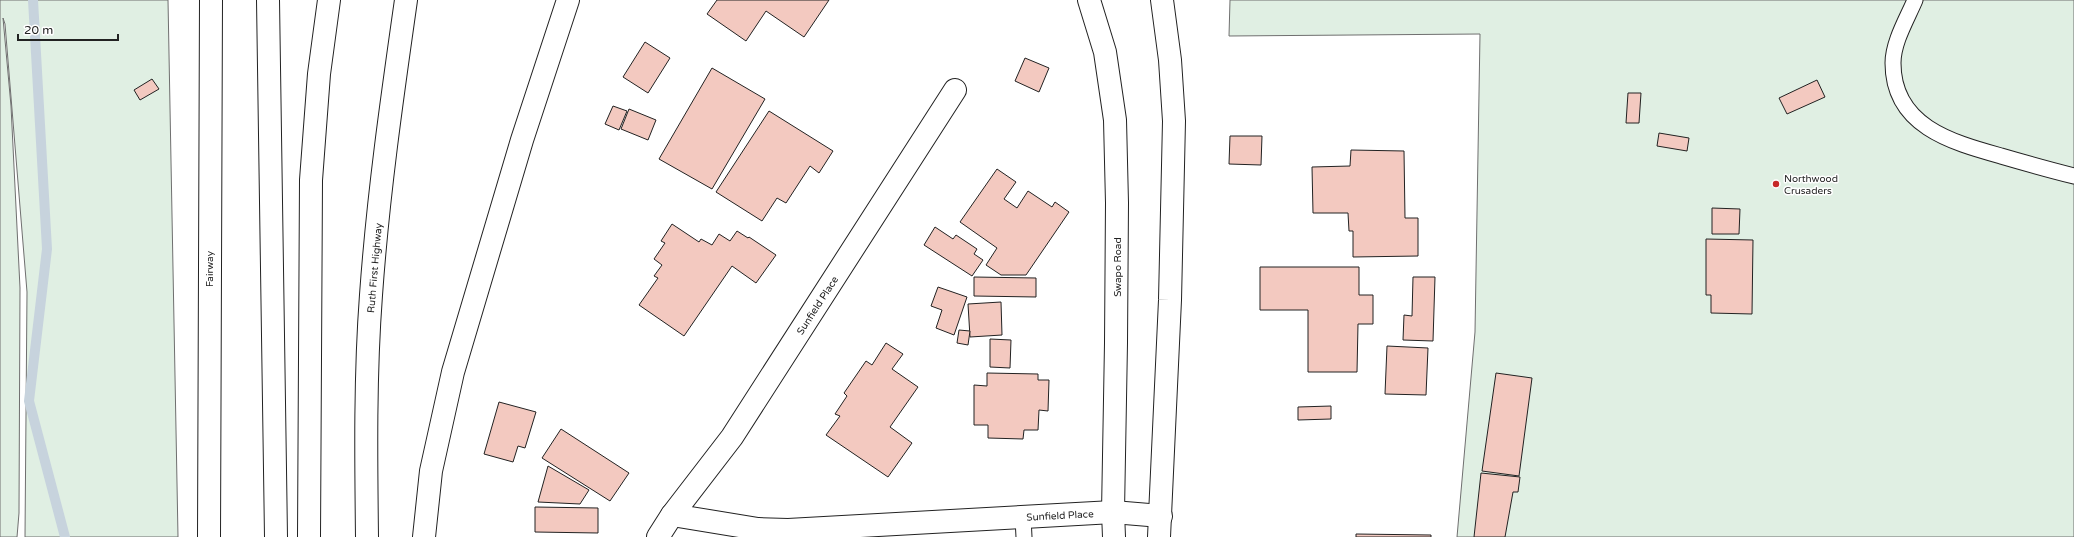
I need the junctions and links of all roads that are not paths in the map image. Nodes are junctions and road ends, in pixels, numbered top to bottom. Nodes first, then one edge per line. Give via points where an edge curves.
1 (211, 0) edge
2 (268, 0) edge
3 (329, 0) edge
4 (406, 0) edge
5 (568, 0) edge
6 (1089, 0) edge
7 (1162, 0) edge
8 (1915, 0) edge
9 (955, 90) dead end
10 (2074, 176) edge
11 (1112, 512) junction
12 (672, 515) junction
13 (1024, 527) edge
14 (1160, 527) edge
15 (758, 533) edge
16 (209, 537) edge
17 (276, 537) edge
18 (308, 537) edge
19 (367, 537) edge
20 (424, 537) edge
21 (658, 537) edge
22 (1114, 537) edge

1 - 16 main road, Fairway
2 - 17 main road
3 - 18 main road via 319,74 310,180
4 - 19 main road, Ruth First Highway via 382,170 371,296 366,392
5 - 20 main road via 522,140 453,372 431,471
6 - 11 main road, Swapo Road via 1104,52 1114,120 1117,204
7 - 14 main road via 1170,60 1174,121 1170,300
8 - 10 lane via 1900,34 1893,62 1895,85 1908,110 1928,128 1959,144
9 - 12 main road, Sunfield Place via 732,437
11 - 13 main road, Sunfield Place
11 - 14 main road, Sunfield Place
11 - 22 main road, Swapo Road
12 - 15 main road, Sunfield Place
12 - 21 main road, Sunfield Place
13 - 15 main road, Sunfield Place via 788,530

